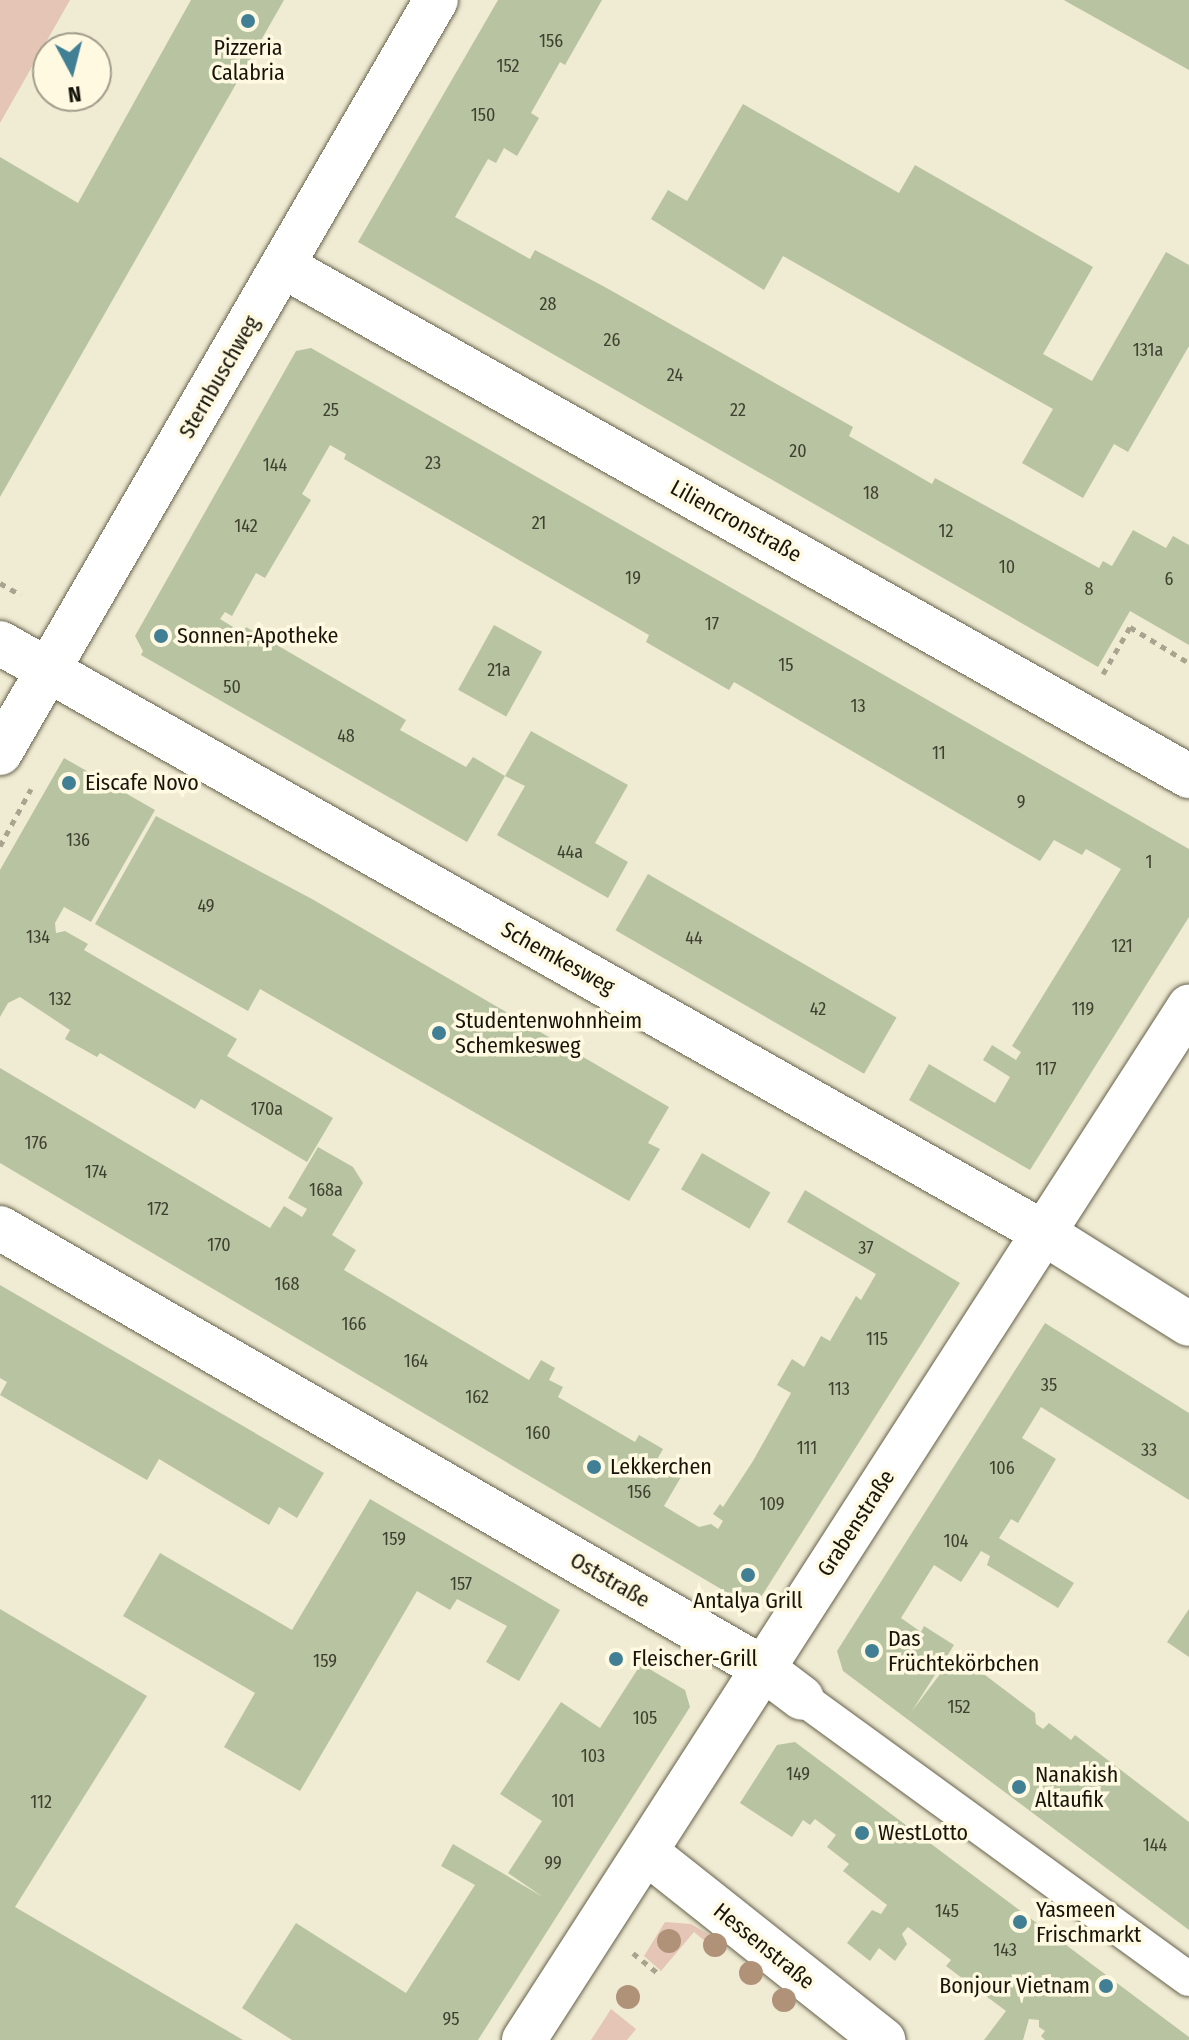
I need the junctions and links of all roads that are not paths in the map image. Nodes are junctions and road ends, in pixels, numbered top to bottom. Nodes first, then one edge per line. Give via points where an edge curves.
1 (436, 0) edge
2 (283, 266) junction
3 (0, 643) edge
4 (48, 671) junction
5 (0, 753) edge
6 (1189, 776) edge
7 (1189, 1007) edge
8 (0, 1228) edge
9 (1044, 1233) junction
10 (1189, 1324) edge
11 (761, 1667) junction
12 (802, 1698) joint
13 (646, 1852) junction
14 (1189, 1979) edge
15 (524, 2040) edge
16 (883, 2040) edge

1 - 2 street, Sternbuschweg
2 - 4 street, Sternbuschweg
2 - 6 street, Liliencronstraße
3 - 4 street, Schemkesweg
4 - 5 street, Sternbuschweg
4 - 9 street, Schemkesweg
7 - 9 street, Grabenstraße
8 - 11 street, Oststraße
9 - 10 street, Schemkesweg
9 - 11 street, Grabenstraße
11 - 12 street, Oststraße
11 - 13 street, Grabenstraße
12 - 14 street, Oststraße
13 - 15 street, Grabenstraße
13 - 16 street, Hessenstraße

